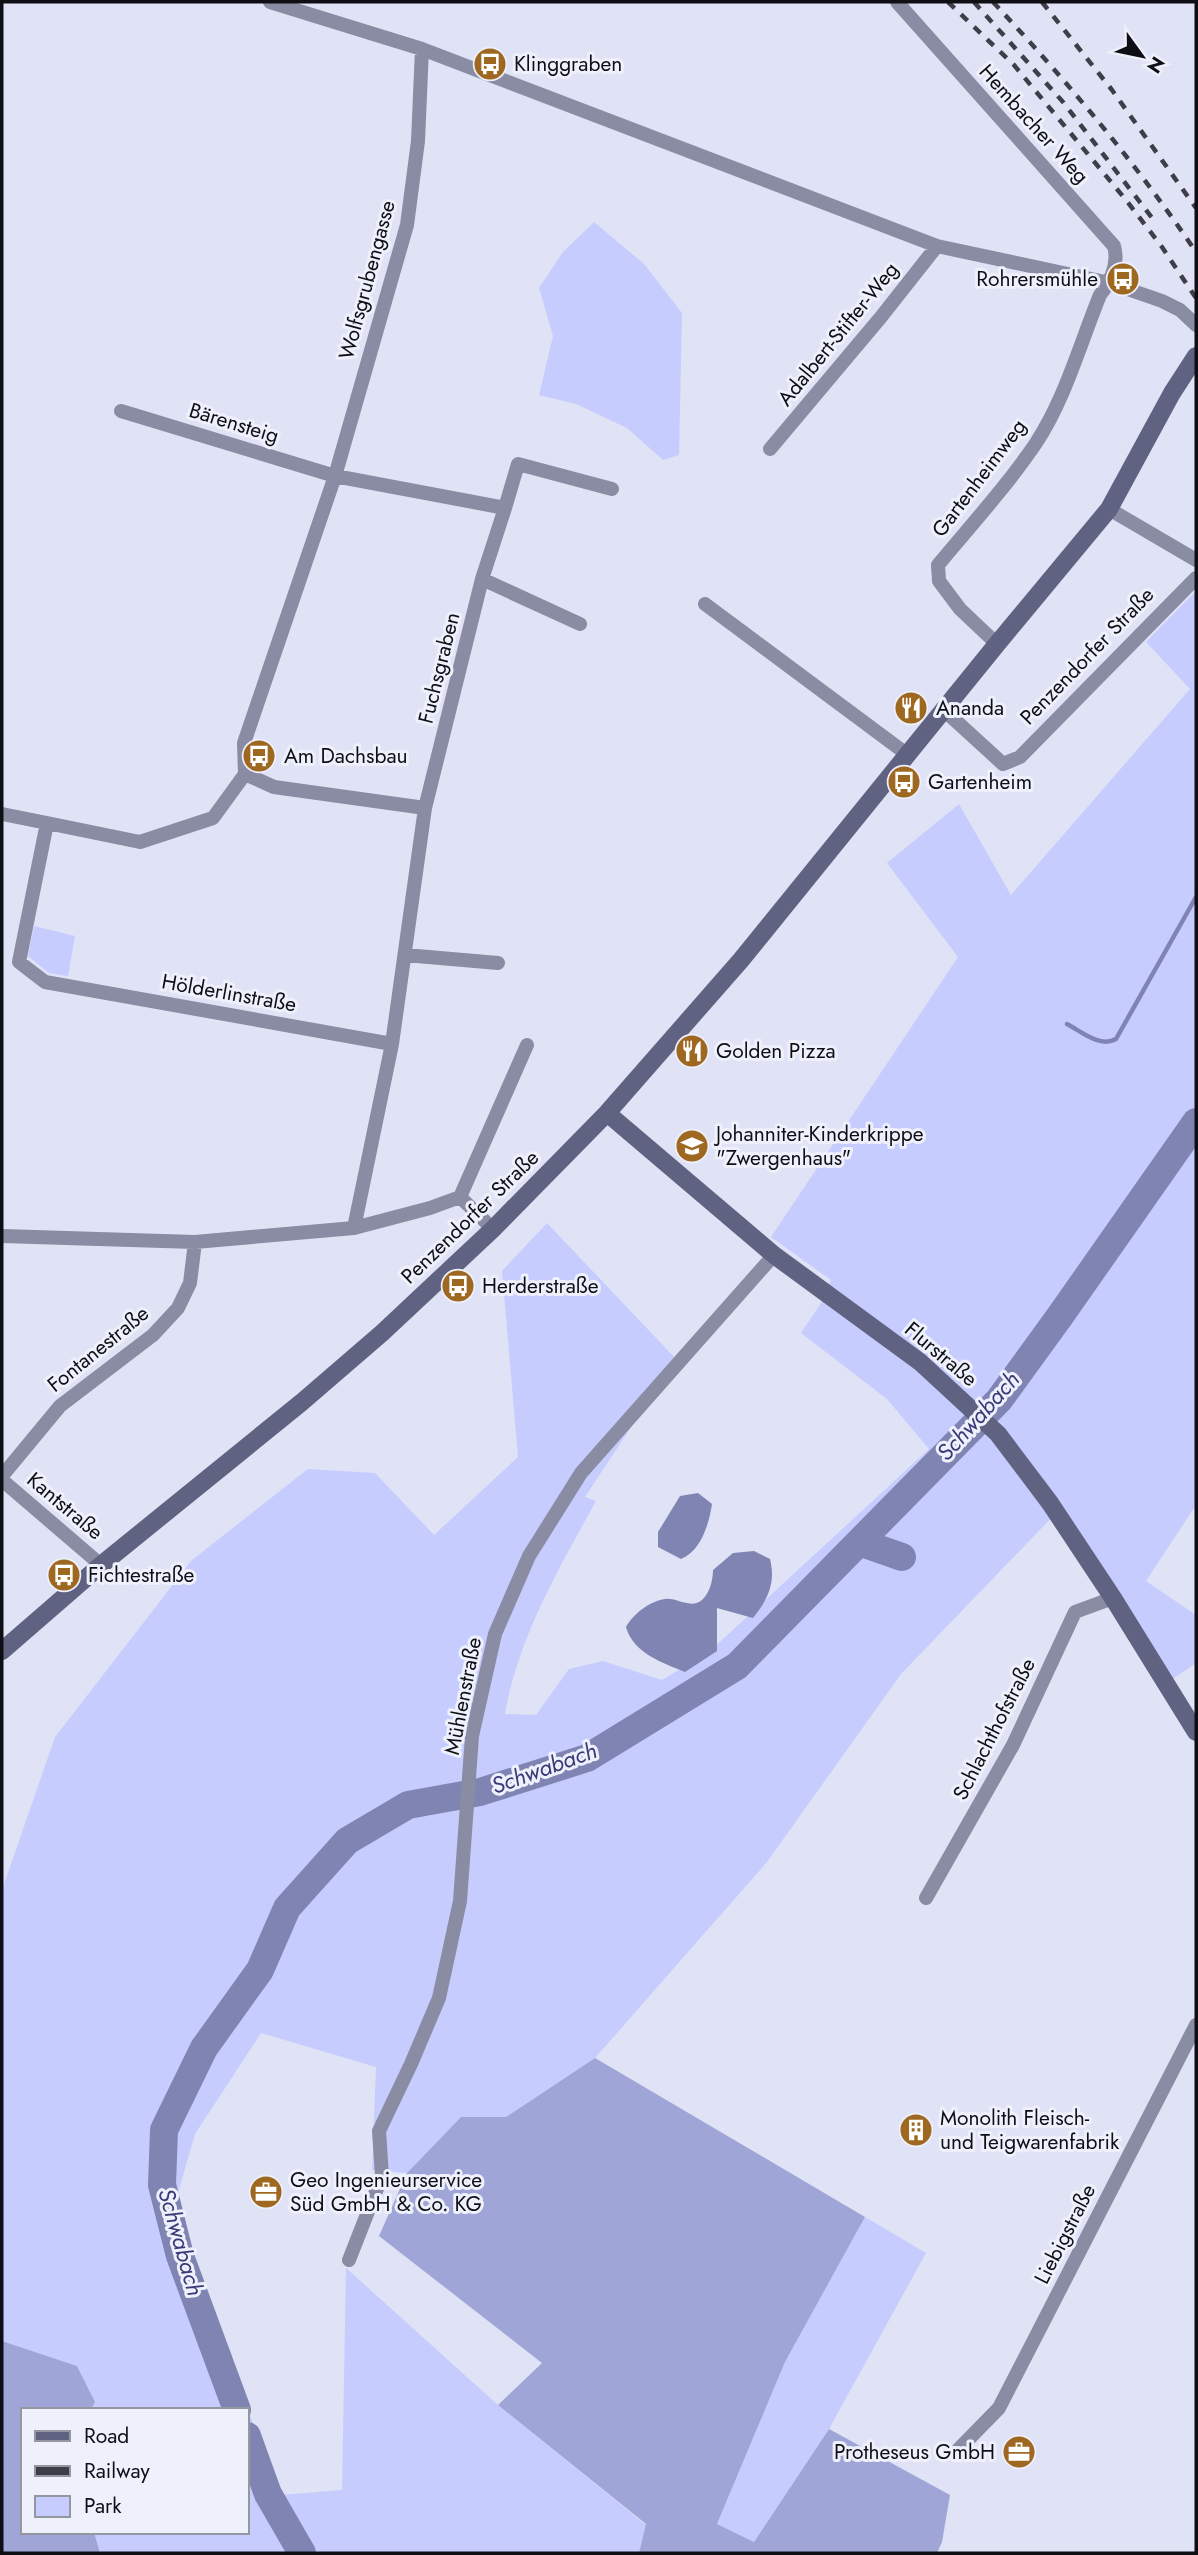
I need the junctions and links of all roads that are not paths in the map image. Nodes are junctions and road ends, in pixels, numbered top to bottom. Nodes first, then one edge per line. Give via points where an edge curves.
1 (270, 2) edge
2 (897, 2) edge
3 (422, 48) junction
4 (937, 246) junction
5 (1110, 283) junction
6 (1196, 325) edge
7 (1196, 356) edge
8 (121, 411) dead end
9 (770, 449) dead end
10 (335, 476) junction
11 (612, 489) dead end
12 (505, 508) junction
13 (1109, 509) junction
14 (1196, 560) edge
15 (1196, 578) edge
16 (482, 579) junction
17 (705, 604) dead end
18 (580, 624) dead end
19 (997, 644) junction
20 (945, 711) junction
21 (908, 755) junction
22 (245, 774) junction
23 (425, 808) junction
24 (2, 814) edge
25 (47, 823) junction
26 (405, 956) junction
27 (498, 963) dead end
28 (392, 1044) junction
29 (527, 1045) dead end
30 (607, 1113) junction
31 (460, 1197) junction
32 (354, 1228) junction
33 (493, 1229) junction
34 (2, 1236) edge
35 (195, 1242) junction
36 (774, 1255) junction
37 (2, 1478) edge
38 (101, 1565) junction
39 (1113, 1598) junction
40 (2, 1651) edge
41 (1196, 1732) edge
42 (926, 1898) dead end
43 (1196, 2025) edge
44 (349, 2260) dead end
45 (956, 2452) dead end

1 - 3 street
2 - 5 street, Hembacher Weg via 1114,246 1117,256
3 - 4 street
3 - 10 street, Wolfsgrubengasse via 418,141 407,225
4 - 5 street
4 - 9 street, Adalbert-Stifter-Weg
5 - 6 street via 1180,310
5 - 19 street, Gartenheimweg via 1100,295 1037,441 939,565 939,581 960,609
7 - 13 main road, Penzendorfer Straße
8 - 10 street, Bärensteig
10 - 12 street
10 - 22 street via 244,743
11 - 12 street, Fuchsgraben via 518,464
12 - 16 street, Fuchsgraben
13 - 14 street
13 - 19 main road, Penzendorfer Straße
15 - 20 street, Penzendorfer Straße via 1020,757 1003,764
16 - 18 street
16 - 23 street, Fuchsgraben
17 - 21 street
19 - 20 main road, Penzendorfer Straße
20 - 21 main road, Penzendorfer Straße
21 - 30 main road, Penzendorfer Straße via 741,960
22 - 23 street via 274,787
22 - 25 street via 213,818 140,842
23 - 26 street, Fuchsgraben
24 - 25 street
25 - 28 street, Hölderlinstraße via 19,962 45,982
26 - 27 street
26 - 28 street, Fuchsgraben
28 - 32 street
29 - 31 street
30 - 33 main road, Penzendorfer Straße
30 - 36 main road, Flurstraße
31 - 32 street
31 - 33 street
32 - 35 street
33 - 38 main road, Penzendorfer Straße via 302,1402
34 - 35 street
35 - 37 street, Fontanestraße via 190,1283 178,1308 153,1335 60,1406
36 - 39 main road, Flurstraße via 920,1362 998,1434 1051,1503
36 - 44 street, Mühlenstraße via 581,1473 529,1556 495,1634 472,1736 460,1901 439,1998 379,2131 382,2176
37 - 38 street, Kantstraße
38 - 40 main road, Penzendorfer Straße
39 - 41 main road, Flurstraße
39 - 42 street, Schlachthofstraße via 1075,1612 1013,1745
43 - 45 street, Liebigstraße via 999,2408

